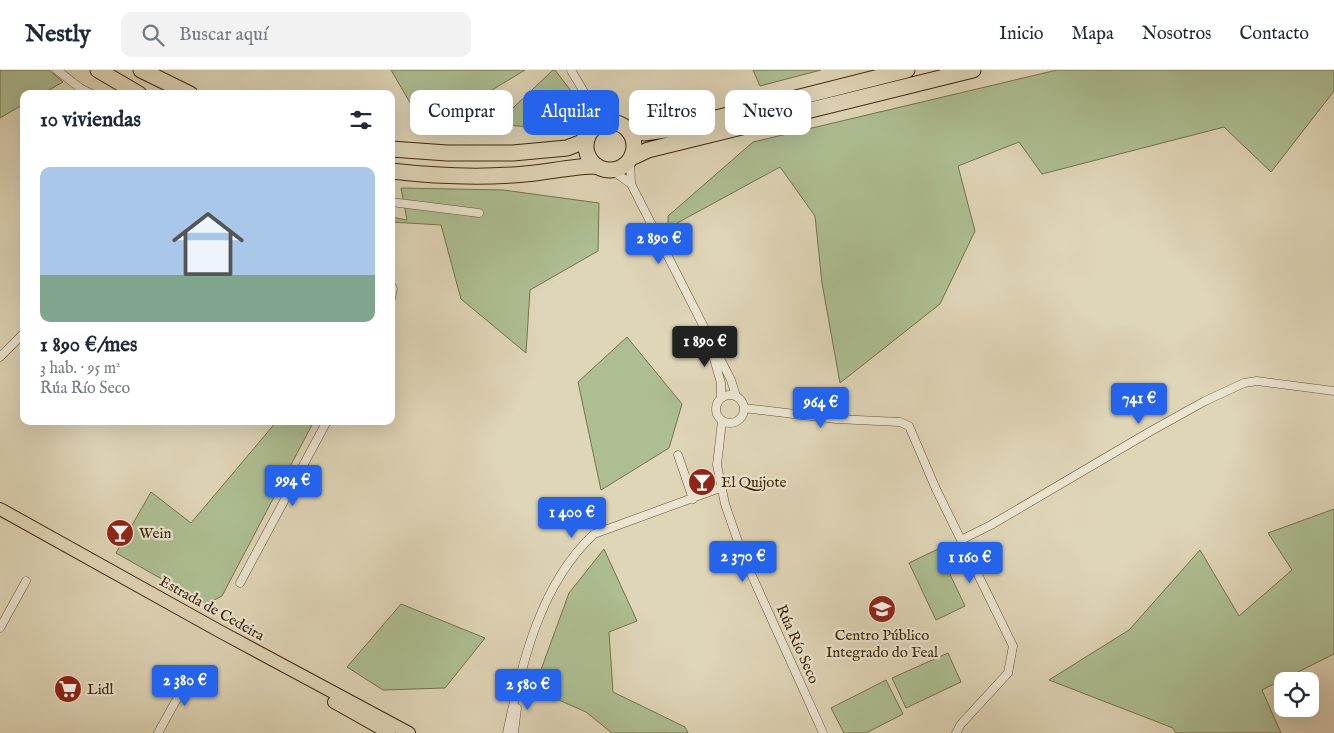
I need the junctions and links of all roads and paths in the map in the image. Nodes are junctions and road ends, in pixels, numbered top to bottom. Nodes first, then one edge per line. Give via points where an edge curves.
1 (57, 70) edge
2 (98, 70) edge
3 (141, 70) edge
4 (571, 70) edge
5 (908, 70) edge
6 (973, 70) edge
7 (84, 90) edge
8 (132, 90) edge
9 (182, 90) edge
10 (582, 90) edge
11 (619, 124) edge
12 (628, 130) junction
13 (588, 135) edge
14 (590, 135) edge
15 (395, 149) edge
16 (630, 159) junction
17 (597, 166) junction
18 (612, 170) junction
19 (395, 171) edge
20 (631, 184) junction
21 (395, 202) edge
22 (479, 213) dead end
23 (707, 335) junction
24 (20, 337) edge
25 (0, 357) edge
26 (1334, 390) edge
27 (736, 396) junction
28 (721, 398) junction
29 (744, 408) junction
30 (722, 421) junction
31 (324, 425) edge
32 (678, 455) dead end
33 (720, 488) junction
34 (692, 499) junction
35 (0, 509) edge
36 (0, 515) edge
37 (960, 540) junction
38 (26, 581) dead end
39 (240, 583) dead end
40 (0, 628) edge
41 (193, 670) dead end
42 (518, 686) junction
43 (158, 733) edge
44 (389, 733) edge
45 (409, 733) edge
46 (507, 733) edge
47 (514, 733) edge
48 (823, 733) edge
49 (956, 733) edge

1 - 7 street
2 - 8 highway
3 - 9 highway
4 - 10 street
5 - 12 highway via 672,128 644,133
6 - 16 highway via 648,150
11 - 12 highway
12 - 16 highway via 634,144
13 - 15 highway via 580,143 567,148 513,153
14 - 17 highway via 586,150
16 - 18 highway via 625,165
16 - 20 street
17 - 18 highway
17 - 19 highway via 474,176
18 - 20 street
20 - 23 street
21 - 22 street
23 - 27 street
23 - 28 street via 721,383
24 - 25 street
26 - 37 street via 1257,381 1244,383 1205,401
27 - 28 street
27 - 29 street
28 - 30 street via 716,408
29 - 30 street via 742,417 735,422
29 - 37 street via 836,419 900,422 909,426
30 - 33 street, Rúa Río Seco via 717,465
31 - 39 street
32 - 34 street
33 - 34 street
33 - 48 street, Rúa Río Seco via 743,556
34 - 42 street via 594,534 581,546 538,617
35 - 45 main road, Estrada de Cedeira
36 - 44 main road, Estrada de Cedeira
37 - 49 street via 1013,646 1008,673
38 - 40 street
41 - 43 street
42 - 46 street
42 - 47 street

